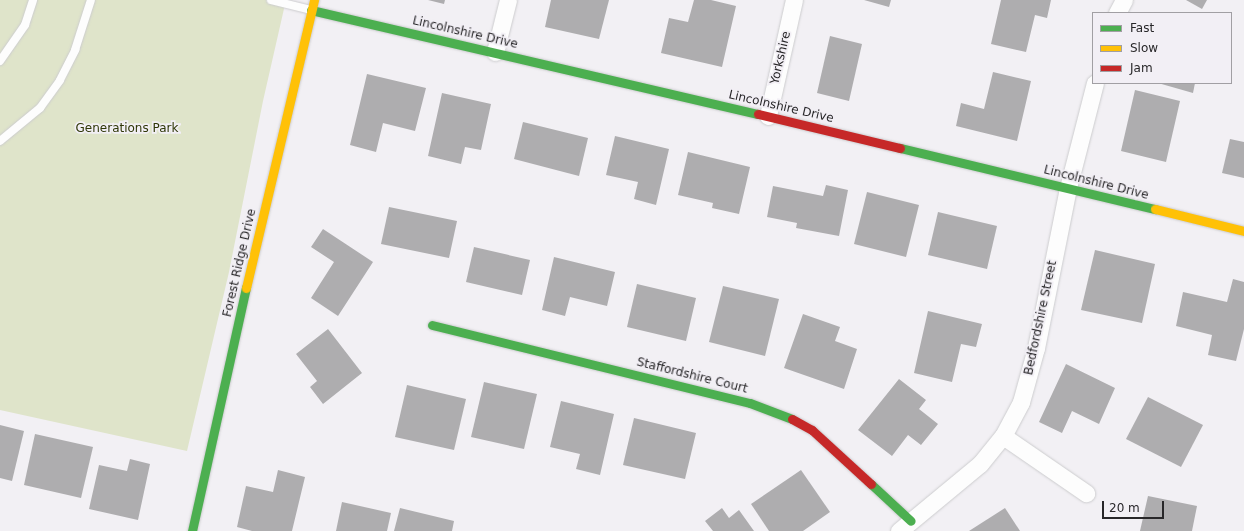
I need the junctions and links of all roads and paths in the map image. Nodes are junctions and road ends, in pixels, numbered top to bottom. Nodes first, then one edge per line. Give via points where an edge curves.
1 (33, 0) edge
2 (91, 0) edge
3 (271, 0) edge
4 (314, 0) edge
5 (508, 0) edge
6 (794, 0) edge
7 (1124, 0) edge
8 (311, 10) junction
9 (1118, 12) edge
10 (495, 52) junction
11 (0, 61) edge
12 (1095, 84) edge
13 (768, 116) junction
14 (0, 141) edge
15 (1068, 188) junction
16 (1244, 231) edge
17 (432, 325) dead end
18 (1003, 436) junction
19 (1086, 492) dead end
20 (905, 526) edge
21 (192, 531) edge

1 - 11 lane via 25,25
2 - 14 lane via 76,50 60,80 40,108
3 - 8 lane
4 - 8 street, Forest Ridge Drive
5 - 10 street
6 - 13 street, Yorkshire
7 - 9 street
8 - 10 street, Lincolnshire Drive
8 - 21 street, Forest Ridge Drive via 246,283
10 - 13 street, Lincolnshire Drive
12 - 15 street, Bedfordshire Street
13 - 15 street, Lincolnshire Drive
15 - 16 street, Lincolnshire Drive
15 - 18 street, Bedfordshire Street via 1036,348 1021,402
17 - 20 street, Staffordshire Court via 750,403 791,419 812,430
18 - 19 street
18 - 20 street, Bedfordshire Street via 980,464

